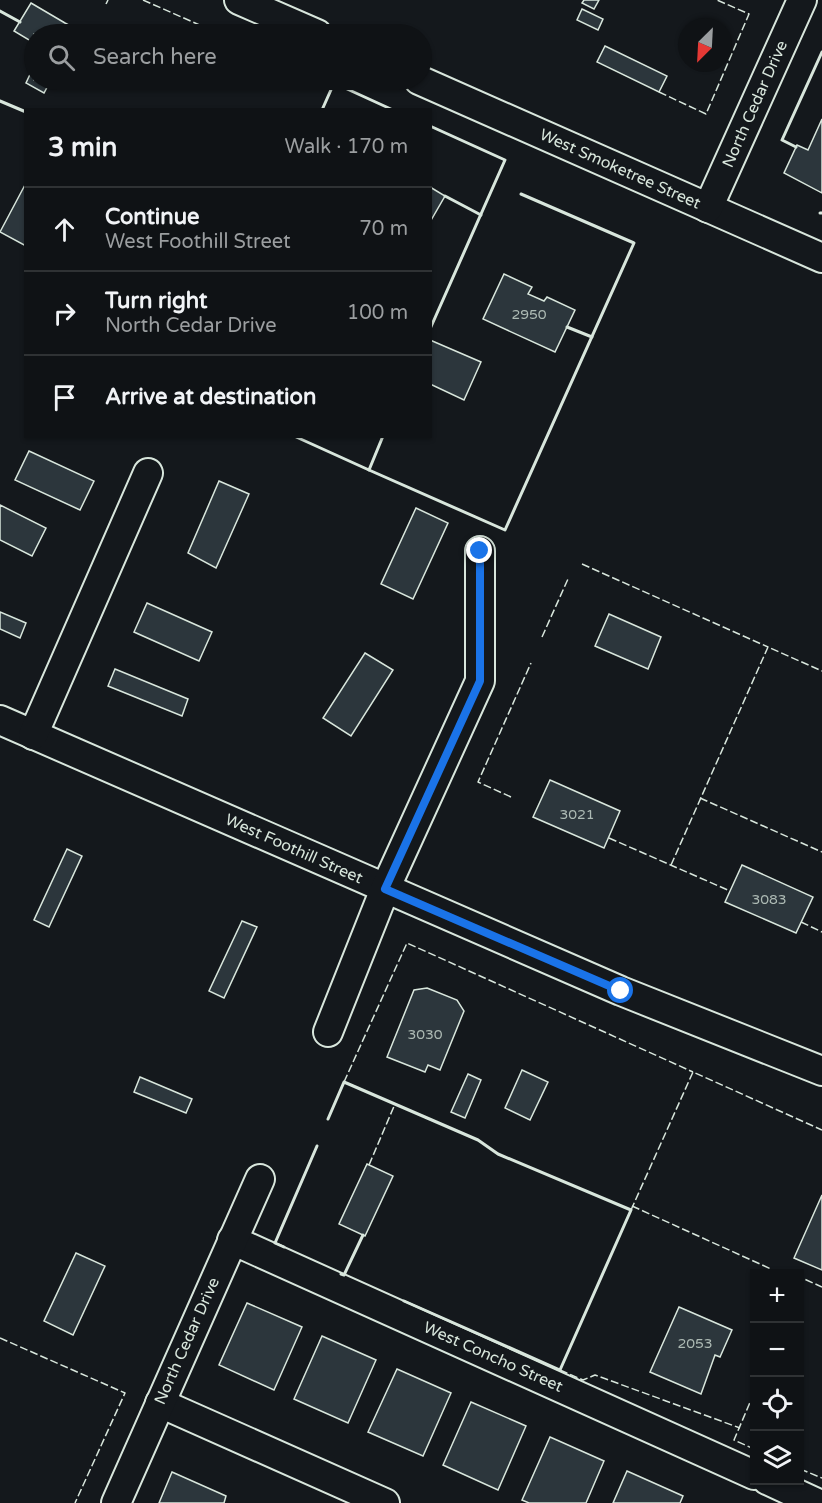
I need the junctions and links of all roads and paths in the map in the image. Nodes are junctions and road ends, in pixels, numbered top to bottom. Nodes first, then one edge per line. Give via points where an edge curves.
1 (239, 0) edge
2 (802, 0) edge
3 (294, 24) edge
4 (432, 86) edge
5 (708, 208) junction
6 (822, 258) edge
7 (148, 473) dead end
8 (480, 551) dead end
9 (0, 720) edge
10 (33, 735) junction
11 (385, 889) junction
12 (328, 1032) dead end
13 (822, 1071) edge
14 (260, 1179) dead end
15 (232, 1240) junction
16 (160, 1403) junction
17 (750, 1473) edge
18 (778, 1485) edge
19 (116, 1503) edge
20 (385, 1503) edge
21 (817, 1503) edge

1 - 3 street
2 - 5 street, North Cedar Drive
4 - 5 street, West Smoketree Street
5 - 6 street, West Smoketree Street
7 - 10 street
8 - 11 street via 480,681
9 - 10 street, West Foothill Street
10 - 11 street, West Foothill Street
11 - 12 street
11 - 13 street, West Foothill Street via 621,991
14 - 15 street, North Cedar Drive
15 - 16 street, North Cedar Drive
15 - 17 street, West Concho Street
16 - 19 street, North Cedar Drive
16 - 20 street
18 - 21 street

